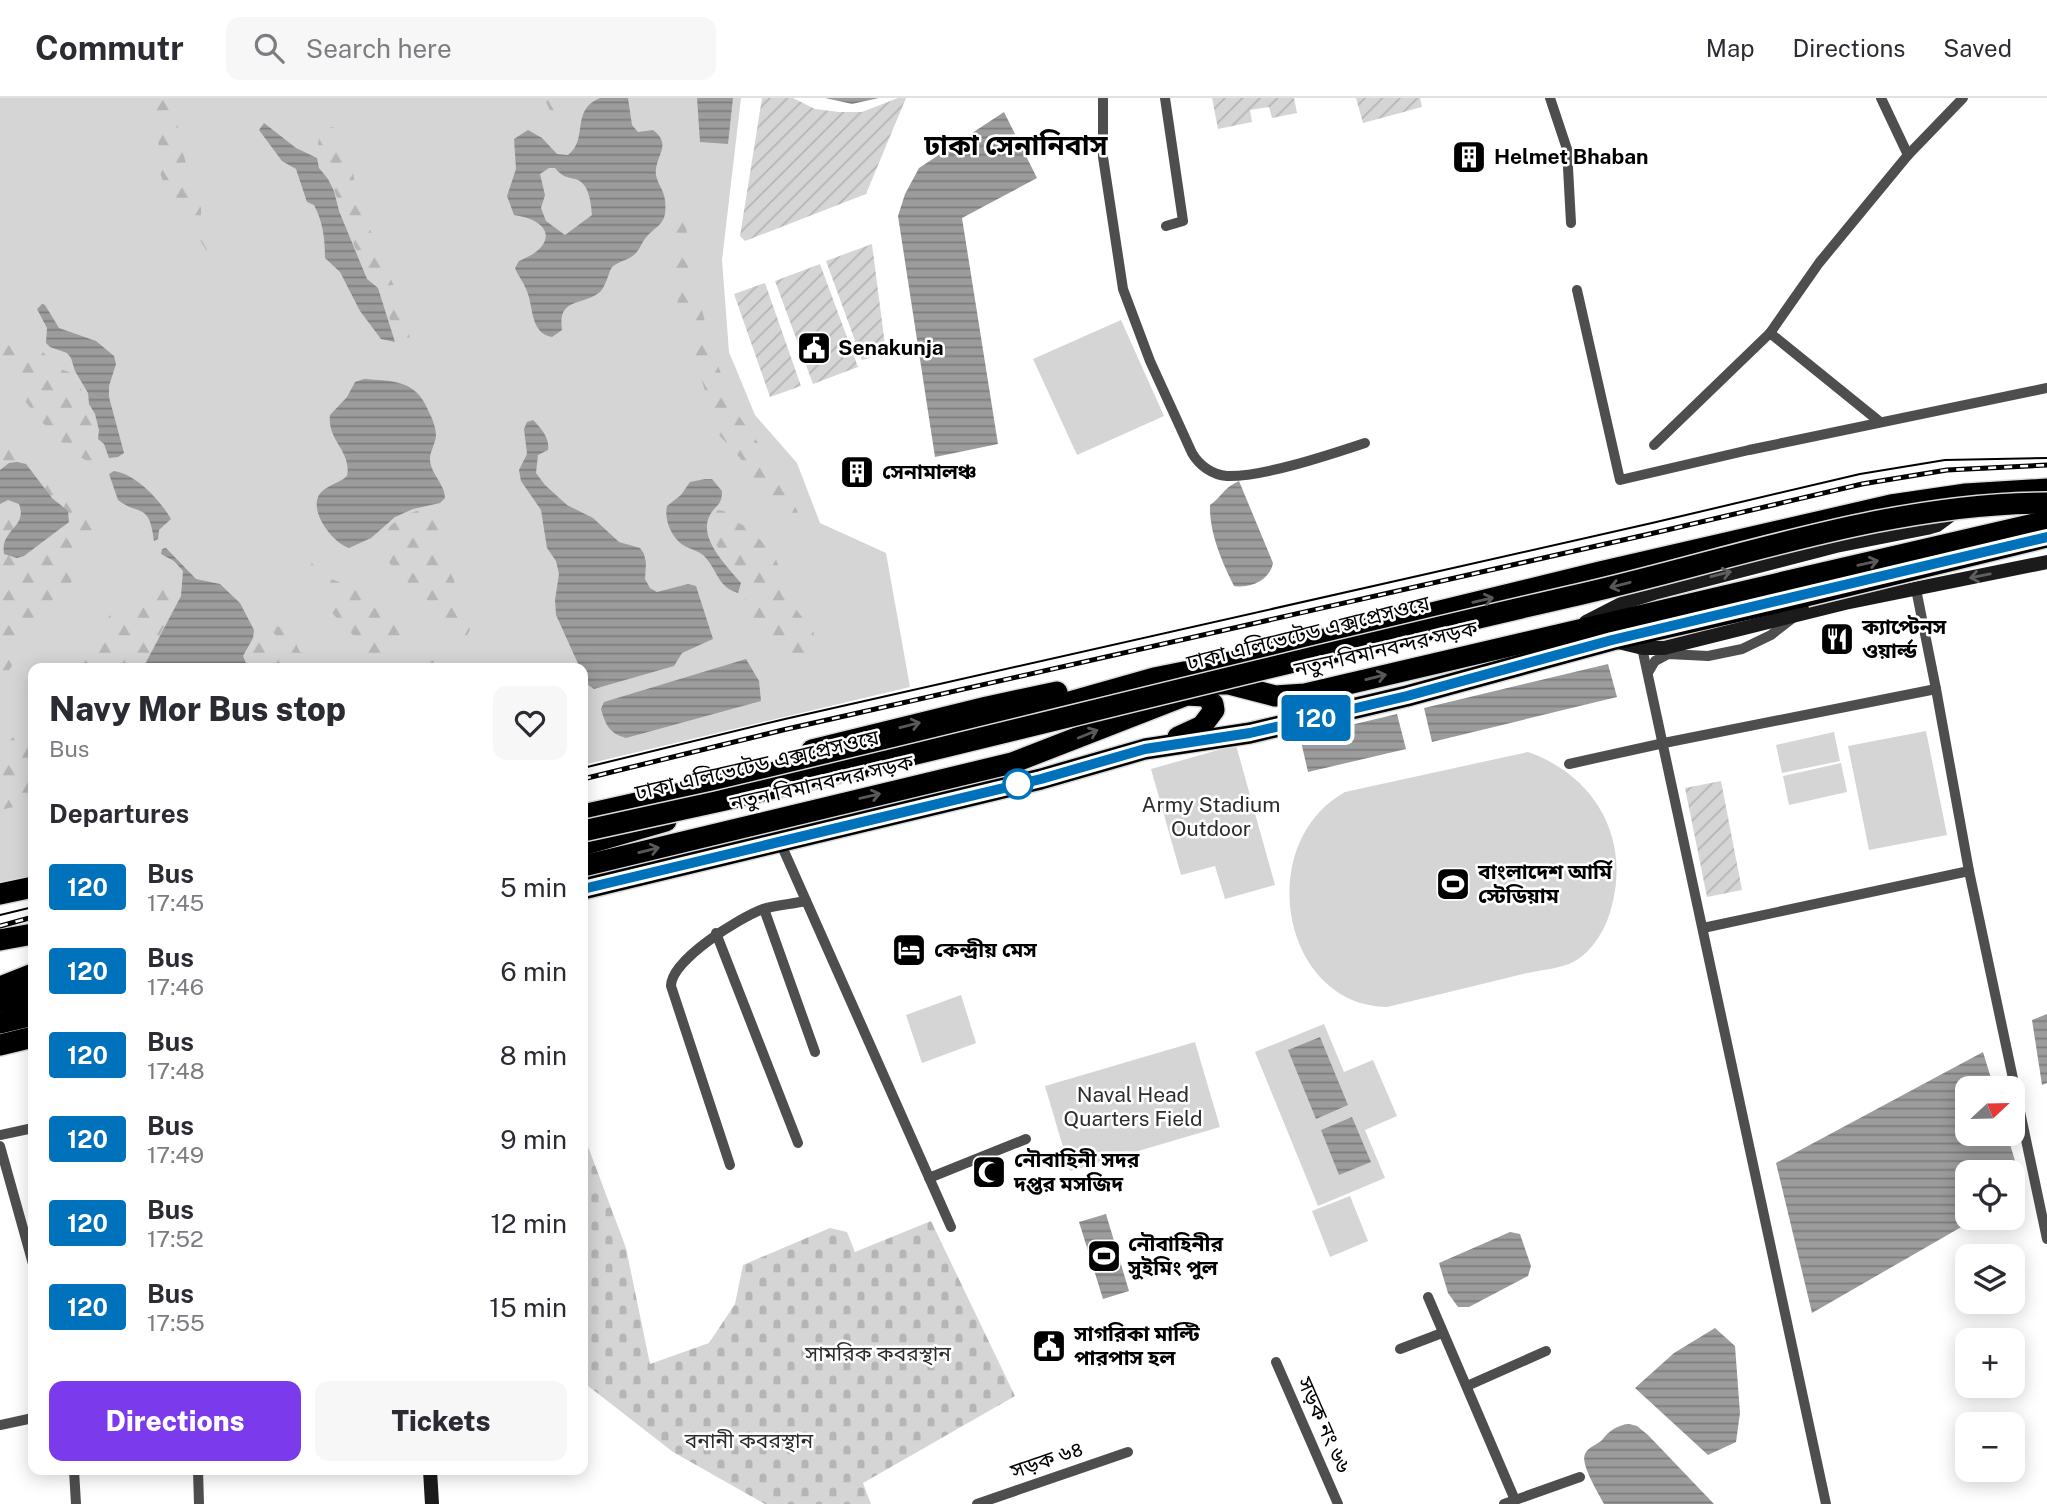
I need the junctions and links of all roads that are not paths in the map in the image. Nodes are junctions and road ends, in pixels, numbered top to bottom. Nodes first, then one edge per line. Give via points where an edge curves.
1 (1103, 98) edge
2 (1165, 98) edge
3 (1550, 98) edge
4 (1881, 98) edge
5 (1963, 98) edge
6 (1908, 155) junction
7 (1571, 223) dead end
8 (1166, 226) dead end
9 (1577, 290) dead end
10 (1770, 333) junction
11 (2047, 388) edge
12 (1880, 422) junction
13 (1365, 443) dead end
14 (1654, 445) dead end
15 (2047, 495) edge
16 (2042, 497) edge
17 (2047, 522) edge
18 (1937, 525) junction
19 (2047, 527) edge
20 (2047, 537) edge
21 (2044, 560) edge
22 (1950, 582) junction
23 (1916, 589) junction
24 (1801, 596) junction
25 (1566, 632) junction
26 (1641, 641) junction
27 (1668, 654) junction
28 (1649, 671) junction
29 (1154, 678) junction
30 (1936, 690) junction
31 (1184, 695) junction
32 (1664, 743) junction
33 (1145, 749) junction
34 (1569, 764) dead end
35 (710, 803) junction
36 (588, 806) edge
37 (588, 814) edge
38 (588, 830) edge
39 (780, 842) junction
40 (588, 844) edge
41 (588, 865) edge
42 (1969, 871) junction
43 (28, 888) edge
44 (588, 888) edge
45 (0, 894) edge
46 (806, 901) junction
47 (764, 909) junction
48 (1703, 928) junction
49 (716, 933) junction
50 (28, 935) edge
51 (0, 940) edge
52 (28, 949) edge
53 (0, 954) edge
54 (28, 976) edge
55 (0, 987) edge
56 (28, 995) edge
57 (0, 1002) edge
58 (28, 1016) edge
59 (0, 1023) edge
60 (28, 1038) edge
61 (0, 1045) edge
62 (815, 1052) dead end
63 (28, 1129) edge
64 (0, 1135) edge
65 (1026, 1139) dead end
66 (798, 1143) dead end
67 (0, 1146) edge
68 (730, 1166) dead end
69 (929, 1178) junction
70 (951, 1227) dead end
71 (28, 1236) edge
72 (2047, 1239) edge
73 (1428, 1297) dead end
74 (1442, 1333) junction
75 (1400, 1349) dead end
76 (1546, 1351) dead end
77 (1276, 1362) dead end
78 (1467, 1387) junction
79 (28, 1419) edge
80 (0, 1425) edge
81 (1128, 1452) dead end
82 (74, 1475) edge
83 (198, 1475) edge
84 (430, 1475) edge
85 (1580, 1476) dead end
86 (1509, 1502) edge
87 (76, 1504) edge
88 (199, 1504) edge
89 (432, 1504) edge
90 (978, 1504) edge
91 (1338, 1504) edge
92 (1826, 1504) edge

1 - 13 street via 1103,156 1123,289 1150,362 1199,465 1225,476 1266,471
2 - 8 street via 1183,221
3 - 7 street via 1567,149
4 - 6 street
5 - 6 street
6 - 10 street via 1819,263
9 - 12 street via 1620,480
10 - 12 street
10 - 14 street
11 - 12 street
15 - 16 main road
16 - 18 main road via 1969,507
16 - 19 main road
29 -> 16 highway, ঢাকা এলিভেটেড এক্সপ্রেসওয়ে via 1891,505 1966,494
16 -> 35 highway, ঢাকা এলিভেটেড এক্সপ্রেসওয়ে, bridge via 1875,521
24 -> 17 highway, নতুন বিমানবন্দর সড়ক, bridge
18 - 22 main road
25 -> 18 main road via 1625,602 1654,593
20 - 24 highway, নতুন বিমানবন্দর সড়ক, bridge
21 -> 22 main road
22 - 23 main road
23 - 24 main road
23 - 30 street
24 - 25 highway, নতুন বিমানবন্দর সড়ক via 1654,614
24 - 26 highway, নতুন বিমানবন্দর সড়ক
24 - 27 street via 1771,635 1742,649 1708,656
31 -> 25 highway, নতুন বিমানবন্দর সড়ক via 1215,684 1275,696 1305,694
26 - 27 street
26 - 28 street
26 - 33 highway, নতুন বিমানবন্দর সড়ক via 1612,640 1250,733
27 - 28 street
28 - 32 street
36 -> 29 highway via 1012,701
29 - 37 highway, ঢাকা এলিভেটেড এক্সপ্রেসওয়ে via 995,723
30 - 32 street
30 - 42 street
31 - 33 highway via 1205,695 1213,704 1210,718 1202,726
41 -> 31 highway, নতুন বিমানবন্দর সড়ক via 1012,763
32 - 34 street
32 - 48 street
33 - 39 highway, নতুন বিমানবন্দর সড়ক
35 - 38 highway, ঢাকা এলিভেটেড এক্সপ্রেসওয়ে, bridge
35 - 40 highway, bridge via 682,817
39 - 44 highway, নতুন বিমানবন্দর সড়ক
39 - 46 street
42 - 48 street
42 - 72 street
43 - 45 highway
46 - 47 street
46 - 69 street
47 - 49 street
47 - 62 street
48 - 92 street
49 - 66 street
49 - 68 street via 677,969 671,986
50 - 51 highway
52 - 53 highway
54 - 55 highway
56 - 57 highway
58 - 59 highway
60 - 61 highway
63 - 64 street
65 - 69 street
67 - 71 street
69 - 70 street
73 - 74 street
74 - 75 street
74 - 78 street
76 - 78 street
77 - 91 street, সড়ক নং ৬৬
78 - 86 street
79 - 80 street
81 - 90 street, সড়ক ৬৪
82 - 87 street
83 - 88 street
84 - 89 main road
85 - 86 street

